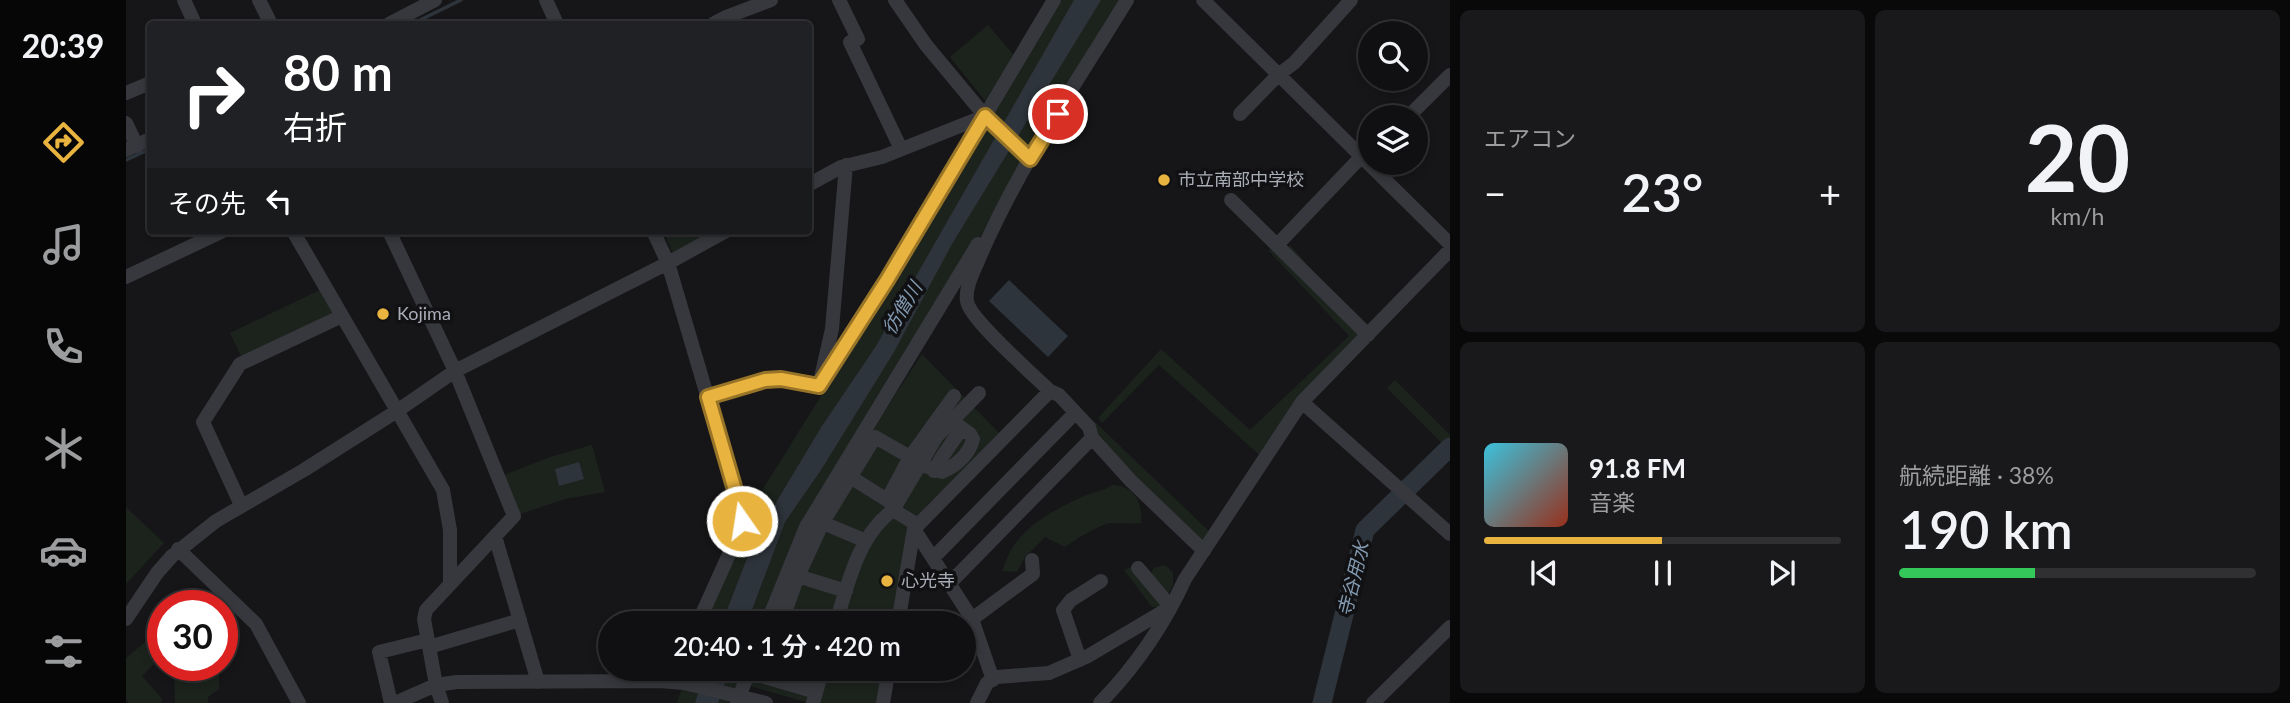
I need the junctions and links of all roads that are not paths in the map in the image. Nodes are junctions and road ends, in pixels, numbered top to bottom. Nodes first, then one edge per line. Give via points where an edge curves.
1 (184, 0) edge
2 (259, 0) edge
3 (435, 0) edge
4 (546, 0) edge
5 (771, 0) edge
6 (839, 0) edge
7 (895, 0) edge
8 (1054, 0) edge
9 (1127, 0) edge
10 (1203, 0) edge
11 (1352, 0) edge
12 (194, 21) edge
13 (270, 21) edge
14 (395, 21) edge
15 (556, 21) edge
16 (719, 21) edge
17 (1278, 75) junction
18 (1450, 75) edge
19 (147, 84) edge
20 (126, 93) edge
21 (1420, 105) edge
22 (1240, 114) dead end
23 (987, 117) junction
24 (126, 123) edge
25 (147, 140) edge
26 (131, 148) edge
27 (901, 149) junction
28 (1358, 151) edge
29 (1030, 159) junction
30 (846, 165) junction
31 (1358, 165) edge
32 (1381, 175) edge
33 (812, 183) edge
34 (1231, 200) dead end
35 (995, 221) junction
36 (215, 235) edge
37 (295, 235) edge
38 (391, 235) edge
39 (655, 235) edge
40 (719, 235) edge
41 (1277, 245) junction
42 (1450, 247) edge
43 (668, 263) junction
44 (126, 277) edge
45 (342, 316) junction
46 (1368, 335) junction
47 (455, 371) junction
48 (819, 386) junction
49 (1050, 391) junction
50 (979, 393) dead end
51 (954, 396) dead end
52 (708, 397) junction
53 (1302, 402) junction
54 (397, 411) junction
55 (1075, 413) junction
56 (957, 425) junction
57 (1092, 438) junction
58 (915, 461) junction
59 (845, 474) junction
60 (242, 505) junction
61 (892, 505) junction
62 (817, 520) junction
63 (916, 527) junction
64 (1450, 534) edge
65 (495, 536) junction
66 (866, 541) junction
67 (178, 549) junction
68 (1203, 551) junction
69 (933, 558) junction
70 (1032, 560) dead end
71 (1138, 568) dead end
72 (792, 574) junction
73 (1101, 581) dead end
74 (450, 584) junction
75 (949, 584) junction
76 (846, 591) junction
77 (1170, 607) junction
78 (703, 611) edge
79 (773, 611) edge
80 (784, 611) edge
81 (840, 611) edge
82 (900, 611) edge
83 (967, 611) edge
84 (976, 616) edge
85 (126, 619) edge
86 (520, 620) junction
87 (1450, 627) edge
88 (976, 631) edge
89 (428, 643) junction
90 (1080, 660) junction
91 (993, 680) junction
92 (685, 681) edge
93 (744, 681) edge
94 (774, 681) edge
95 (887, 681) edge
96 (538, 682) junction
97 (684, 684) junction
98 (436, 685) junction
99 (815, 697) edge
100 (737, 698) edge
101 (299, 703) edge
102 (393, 703) edge
103 (442, 703) edge
104 (766, 703) edge
105 (883, 703) edge
106 (977, 703) edge
107 (1100, 703) edge
108 (1373, 703) edge

1 - 12 street
2 - 13 street
3 - 14 street
4 - 15 street
5 - 16 street
6 - 27 street via 858,39 850,42
7 - 23 street
8 - 23 street
9 - 29 street
10 - 17 street
11 - 17 street
17 - 22 street
17 - 28 street
18 - 21 street
19 - 20 street
23 - 27 street
23 - 29 street
23 - 48 street
24 - 26 street
25 - 26 street
27 - 30 street
29 - 35 street
30 - 33 street
30 - 48 street via 832,329
31 - 41 street
32 - 42 street
34 - 41 street
35 - 49 street via 968,288 969,309
35 - 59 street
36 - 44 street
37 - 45 street
38 - 47 street
39 - 43 street
40 - 43 street
41 - 46 street
42 - 46 street
43 - 47 street
43 - 52 street
45 - 54 street
45 - 60 street via 240,364 203,422
46 - 53 street
47 - 54 street
47 - 65 street via 514,516
48 - 52 street via 765,380
49 - 55 street
49 - 63 street
50 - 56 street
51 - 58 street
52 - 78 street via 742,521
53 - 64 street
53 - 68 street
54 - 60 street
54 - 74 street via 443,490 450,530
55 - 57 street via 1089,427
55 - 69 street
56 - 58 street via 937,436
56 - 58 street via 973,439 953,467 934,471
57 - 68 street
57 - 75 street
58 - 59 street via 875,437
58 - 61 street
59 - 61 street
59 - 62 street
60 - 67 street
61 - 63 street
61 - 66 street
62 - 66 street
62 - 72 street
63 - 69 street
63 - 82 street
65 - 74 street
65 - 86 street
66 - 76 street
67 - 85 street
67 - 101 street via 256,624
68 - 77 street
69 - 75 street
70 - 84 street via 1033,574
71 - 77 street
72 - 76 street
72 - 79 street
72 - 80 street
73 - 90 street via 1063,610
74 - 89 street via 426,610
75 - 83 street
76 - 81 street
77 - 90 street
77 - 107 street via 1146,648
86 - 89 street
86 - 96 street
87 - 108 street
88 - 91 street
89 - 98 street
89 - 102 street via 379,652
90 - 91 street via 1049,673
91 - 106 street
92 - 97 street
93 - 100 street
94 - 99 street
95 - 105 street
96 - 97 street
96 - 98 street
97 - 100 street
98 - 102 street
98 - 103 street
100 - 104 street

